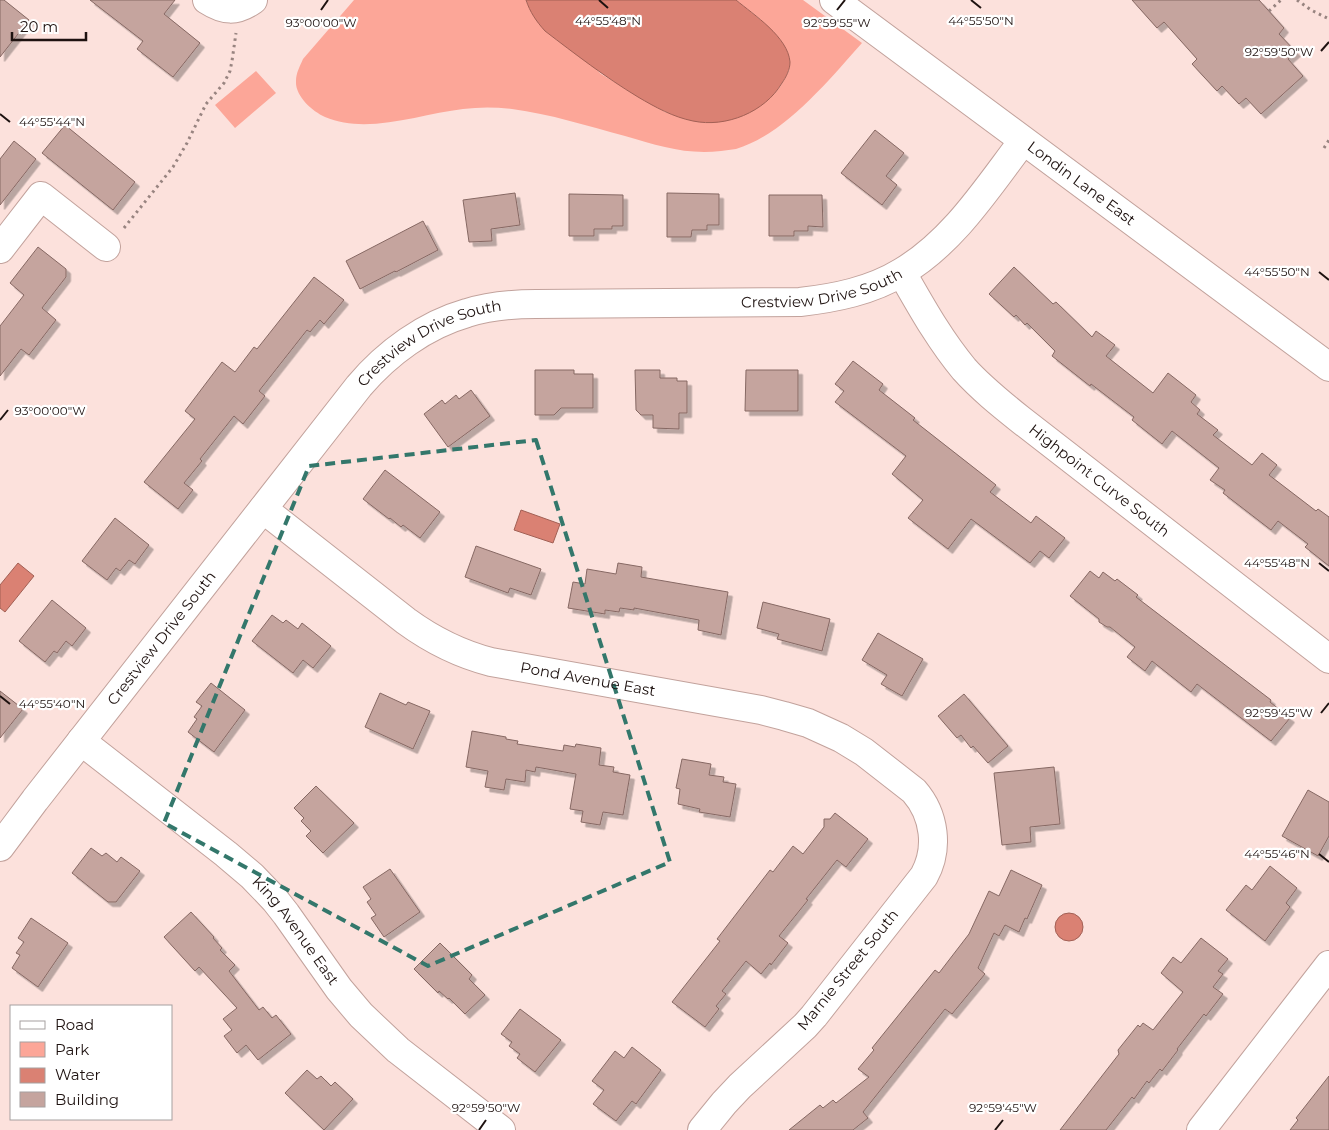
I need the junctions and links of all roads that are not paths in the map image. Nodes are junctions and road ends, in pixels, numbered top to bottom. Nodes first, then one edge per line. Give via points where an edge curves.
1 (208, 0) edge
2 (834, 0) edge
3 (245, 4) edge
4 (1023, 141) junction
5 (106, 246) road end
6 (0, 249) edge
7 (902, 273) junction
8 (1329, 367) edge
9 (263, 509) junction
10 (1329, 659) edge
11 (81, 741) junction
12 (928, 812) joint
13 (0, 847) edge
14 (1329, 965) edge
15 (501, 1130) edge
16 (702, 1130) edge
17 (1201, 1130) edge

1 - 3 street via 225,9
2 - 4 street, Londin Lane East
4 - 7 street, Crestview Drive South via 954,228
4 - 8 street, Londin Lane East
5 - 6 street via 42,196
7 - 9 street, Crestview Drive South via 853,292 800,302 524,304 456,316 409,341 377,366
7 - 10 street, Highpoint Curve South via 938,334 983,388
9 - 11 street, Crestview Drive South
9 - 12 street, Pond Avenue East via 406,621 451,649 491,662 762,710 808,723 841,738 874,760 914,791
11 - 13 street, Crestview Drive South
11 - 15 street, King Avenue East via 252,876 275,900 338,988 372,1027
12 - 16 street, Marnie Street South via 933,836 924,876 814,1016 740,1086
14 - 17 street

